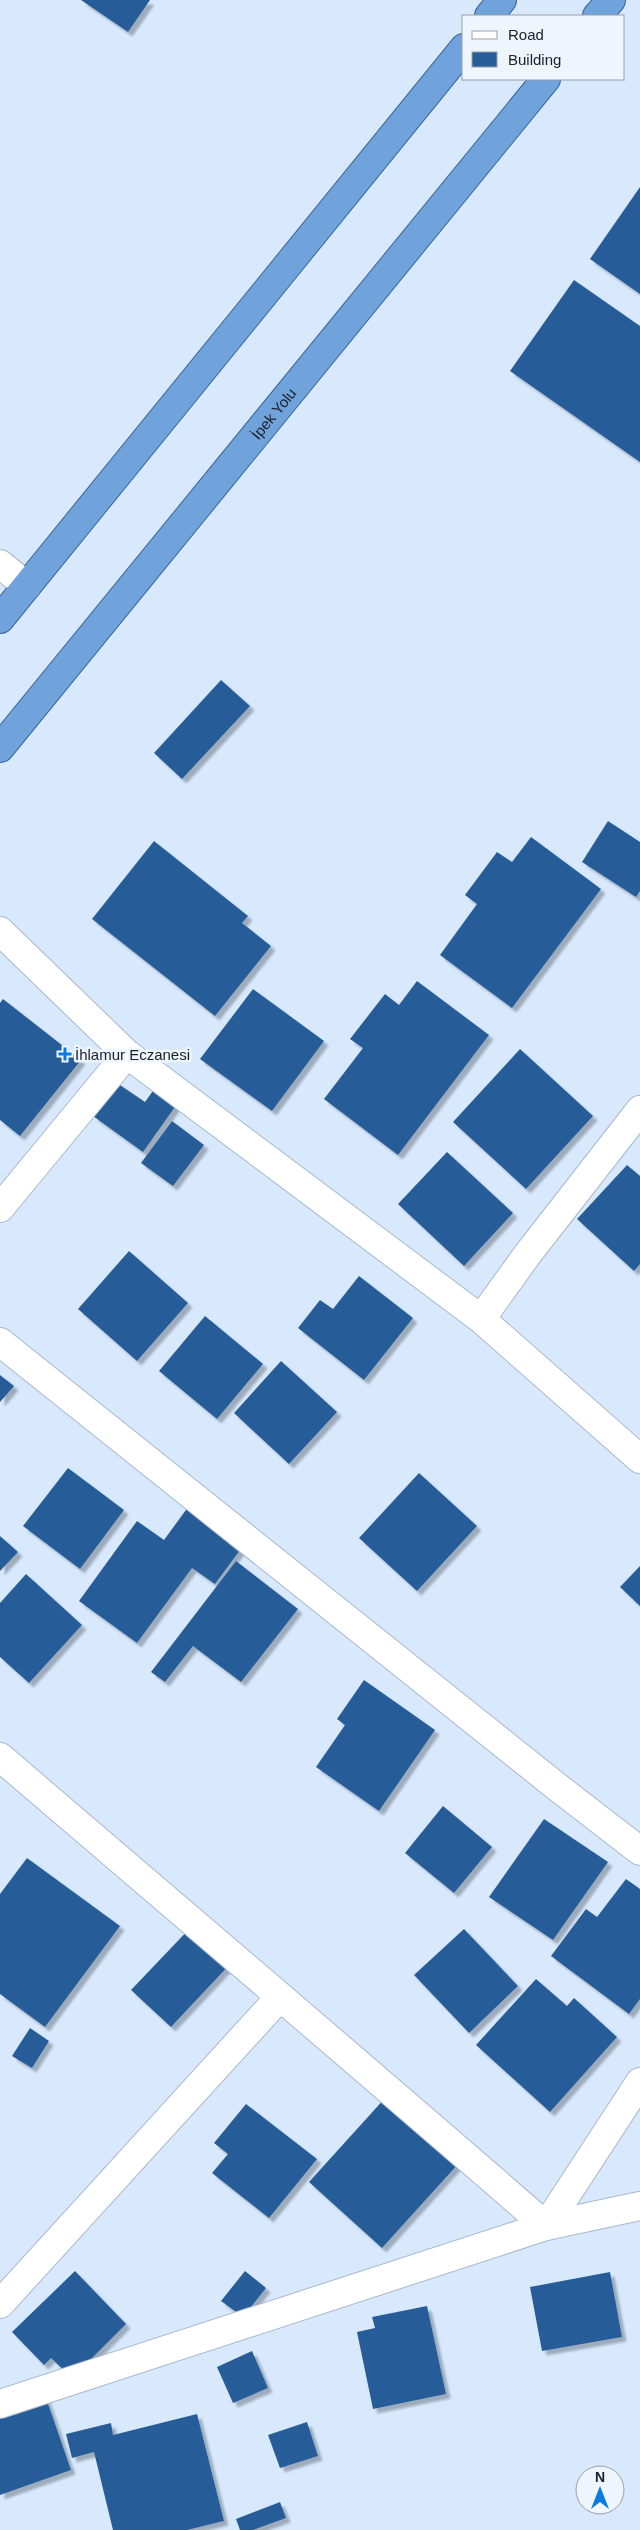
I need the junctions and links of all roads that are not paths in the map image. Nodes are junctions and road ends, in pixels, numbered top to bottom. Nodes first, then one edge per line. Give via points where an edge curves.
1 (502, 0) edge
2 (611, 0) edge
3 (490, 15) edge
4 (598, 15) edge
5 (462, 50) edge
6 (545, 80) edge
7 (0, 564) edge
8 (27, 586) junction
9 (0, 619) edge
10 (0, 748) edge
11 (0, 932) edge
12 (127, 1054) junction
13 (640, 1110) edge
14 (0, 1208) edge
15 (481, 1320) junction
16 (0, 1342) edge
17 (640, 1459) edge
18 (0, 1758) edge
19 (640, 1851) edge
20 (279, 1998) junction
21 (640, 2082) edge
22 (640, 2206) edge
23 (546, 2226) junction
24 (0, 2304) edge
25 (0, 2404) edge

1 - 3 highway
2 - 4 highway
5 - 8 highway
6 - 10 highway, İpek Yolu
7 - 8 street
8 - 9 highway
11 - 12 street
12 - 14 street
12 - 15 street
13 - 15 street
15 - 17 street
16 - 19 street
18 - 20 street
20 - 23 street
20 - 24 street
21 - 23 street
22 - 23 street
23 - 25 street

